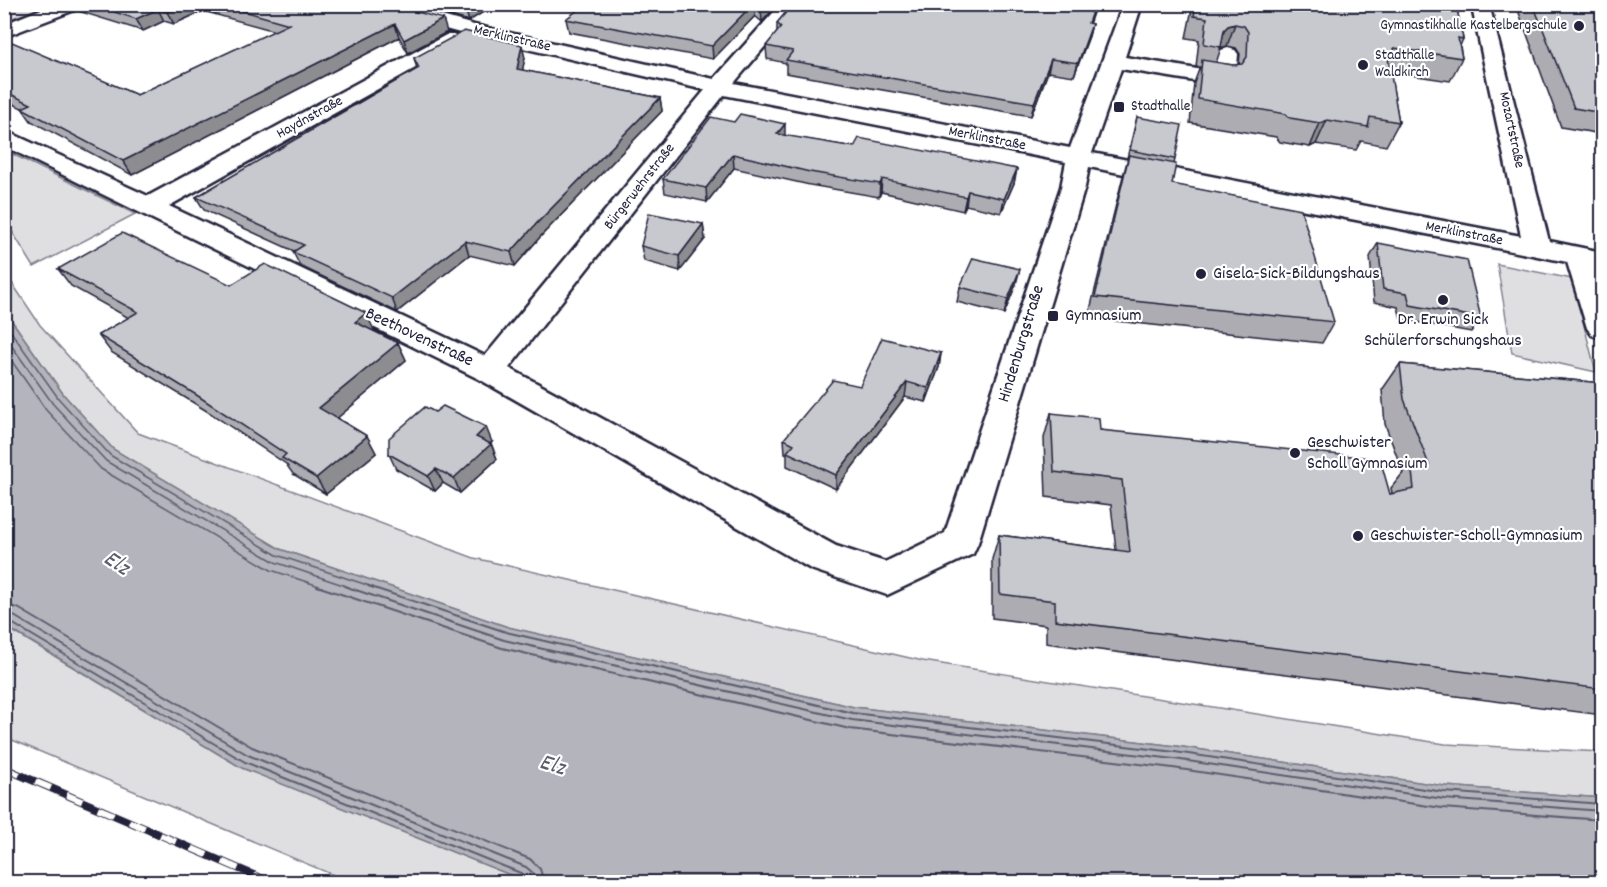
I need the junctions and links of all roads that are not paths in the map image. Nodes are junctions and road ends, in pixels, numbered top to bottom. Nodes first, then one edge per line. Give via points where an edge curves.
1 (73, 4) edge
2 (375, 4) edge
3 (792, 4) edge
4 (1133, 4) edge
5 (1459, 8) edge
6 (1489, 8) edge
7 (471, 30) junction
8 (4, 31) edge
9 (1228, 54) edge
10 (1113, 61) junction
11 (719, 87) junction
12 (4, 137) edge
13 (1079, 157) junction
14 (150, 206) junction
15 (1537, 248) junction
16 (1591, 258) edge
17 (1602, 328) edge
18 (490, 371) junction
19 (824, 558) joint

1 - 8 street
2 - 7 street, Merklinstraße
3 - 11 street, Bürgerwehrstraße
4 - 10 street, Hindenburgstraße
5 - 6 street
6 - 15 street, Mozartstraße
7 - 11 street, Merklinstraße
7 - 14 street, Haydnstraße
9 - 10 street via 1225,80
10 - 13 street, Hindenburgstraße
11 - 13 street, Merklinstraße
11 - 18 street, Bürgerwehrstraße
12 - 14 street, Beethovenstraße
13 - 15 street, Merklinstraße
13 - 19 street, Hindenburgstraße via 960,543 887,579
14 - 18 street, Beethovenstraße
15 - 16 street, Merklinstraße
16 - 17 street
18 - 19 street, Beethovenstraße

